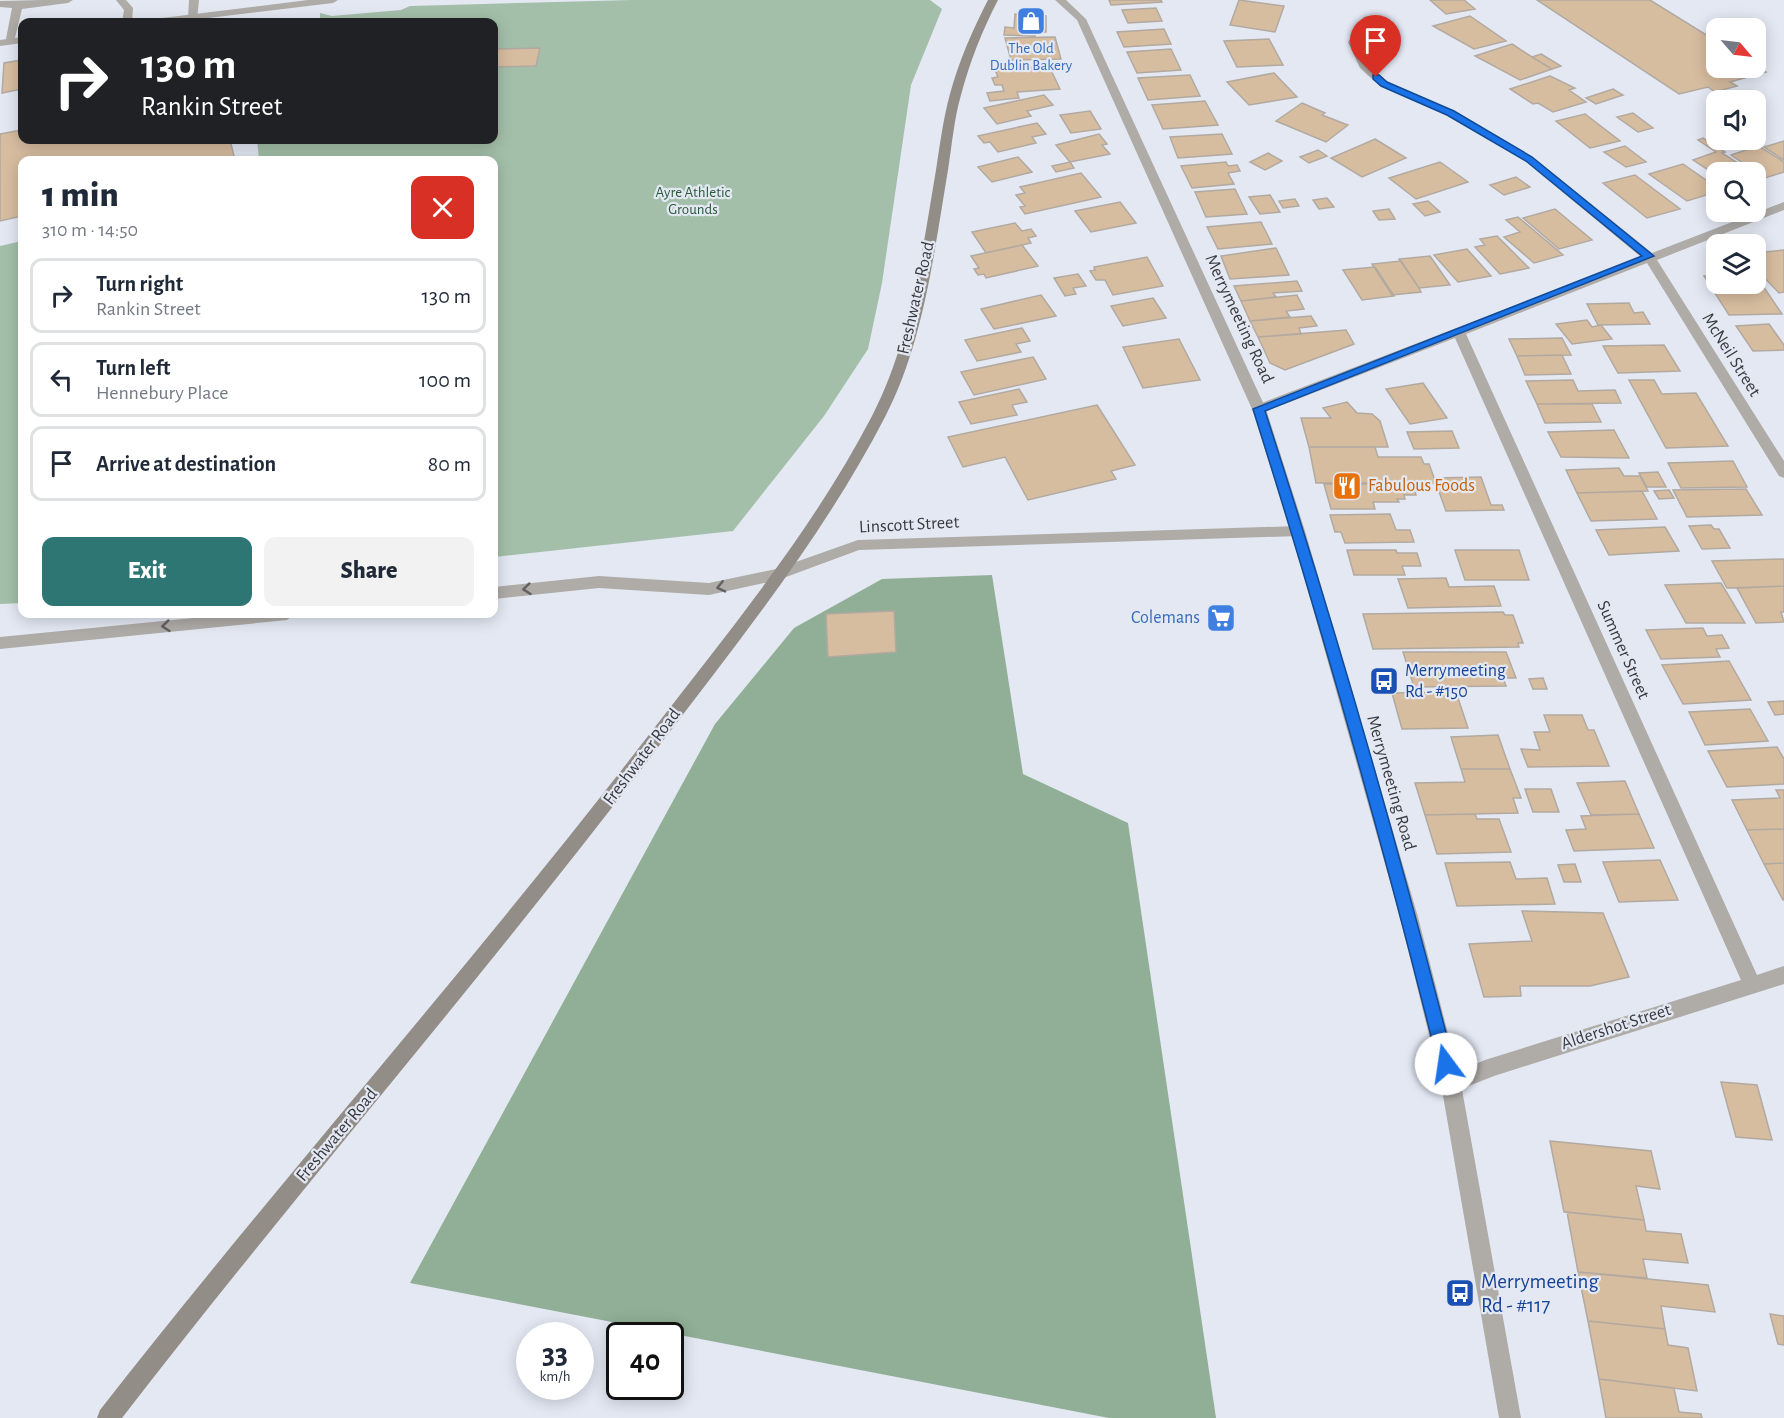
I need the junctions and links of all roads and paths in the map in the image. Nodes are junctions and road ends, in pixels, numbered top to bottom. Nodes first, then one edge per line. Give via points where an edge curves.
1 (63, 0) edge
2 (121, 0) edge
3 (194, 0) edge
4 (333, 0) edge
5 (993, 0) edge
6 (1060, 0) edge
7 (1075, 0) edge
8 (312, 1) edge
9 (21, 2) edge
10 (0, 4) edge
11 (128, 18) edge
12 (193, 18) joint
13 (1081, 19) junction
14 (1368, 19) dead end
15 (4, 42) edge
16 (1784, 206) edge
17 (1649, 256) junction
18 (1459, 332) junction
19 (1259, 409) junction
20 (1784, 473) edge
21 (1298, 531) junction
22 (778, 574) junction
23 (498, 593) edge
24 (247, 618) edge
25 (0, 643) edge
26 (1784, 975) edge
27 (1752, 984) junction
28 (1451, 1084) junction
29 (108, 1418) edge
30 (1510, 1418) edge

1 - 9 street
2 - 11 street via 129,10
3 - 12 street
4 - 8 street
5 - 22 main road, Freshwater Road via 974,36 954,98 916,313 900,367 881,412 841,484
6 - 13 street, Merrymeeting Road
7 - 13 street, Merrymeeting Road
8 - 12 street
9 - 10 street
9 - 15 street
13 - 19 street, Merrymeeting Road
14 - 17 street, McNeil Street via 1353,42 1364,66 1384,84 1450,113 1529,159
16 - 17 street
17 - 18 street
17 - 20 street, McNeil Street
18 - 19 street
18 - 27 street, Summer Street
19 - 21 street, Merrymeeting Road
21 - 22 street, Linscott Street via 858,545
21 - 28 street, Merrymeeting Road via 1409,917
22 -> 23 street, Linscott Street via 710,589 599,582
22 - 29 main road, Freshwater Road via 553,873 195,1306
24 -> 25 street
26 - 27 street, Aldershot Street
27 - 28 street, Aldershot Street via 1492,1066
28 - 30 street, Merrymeeting Road

